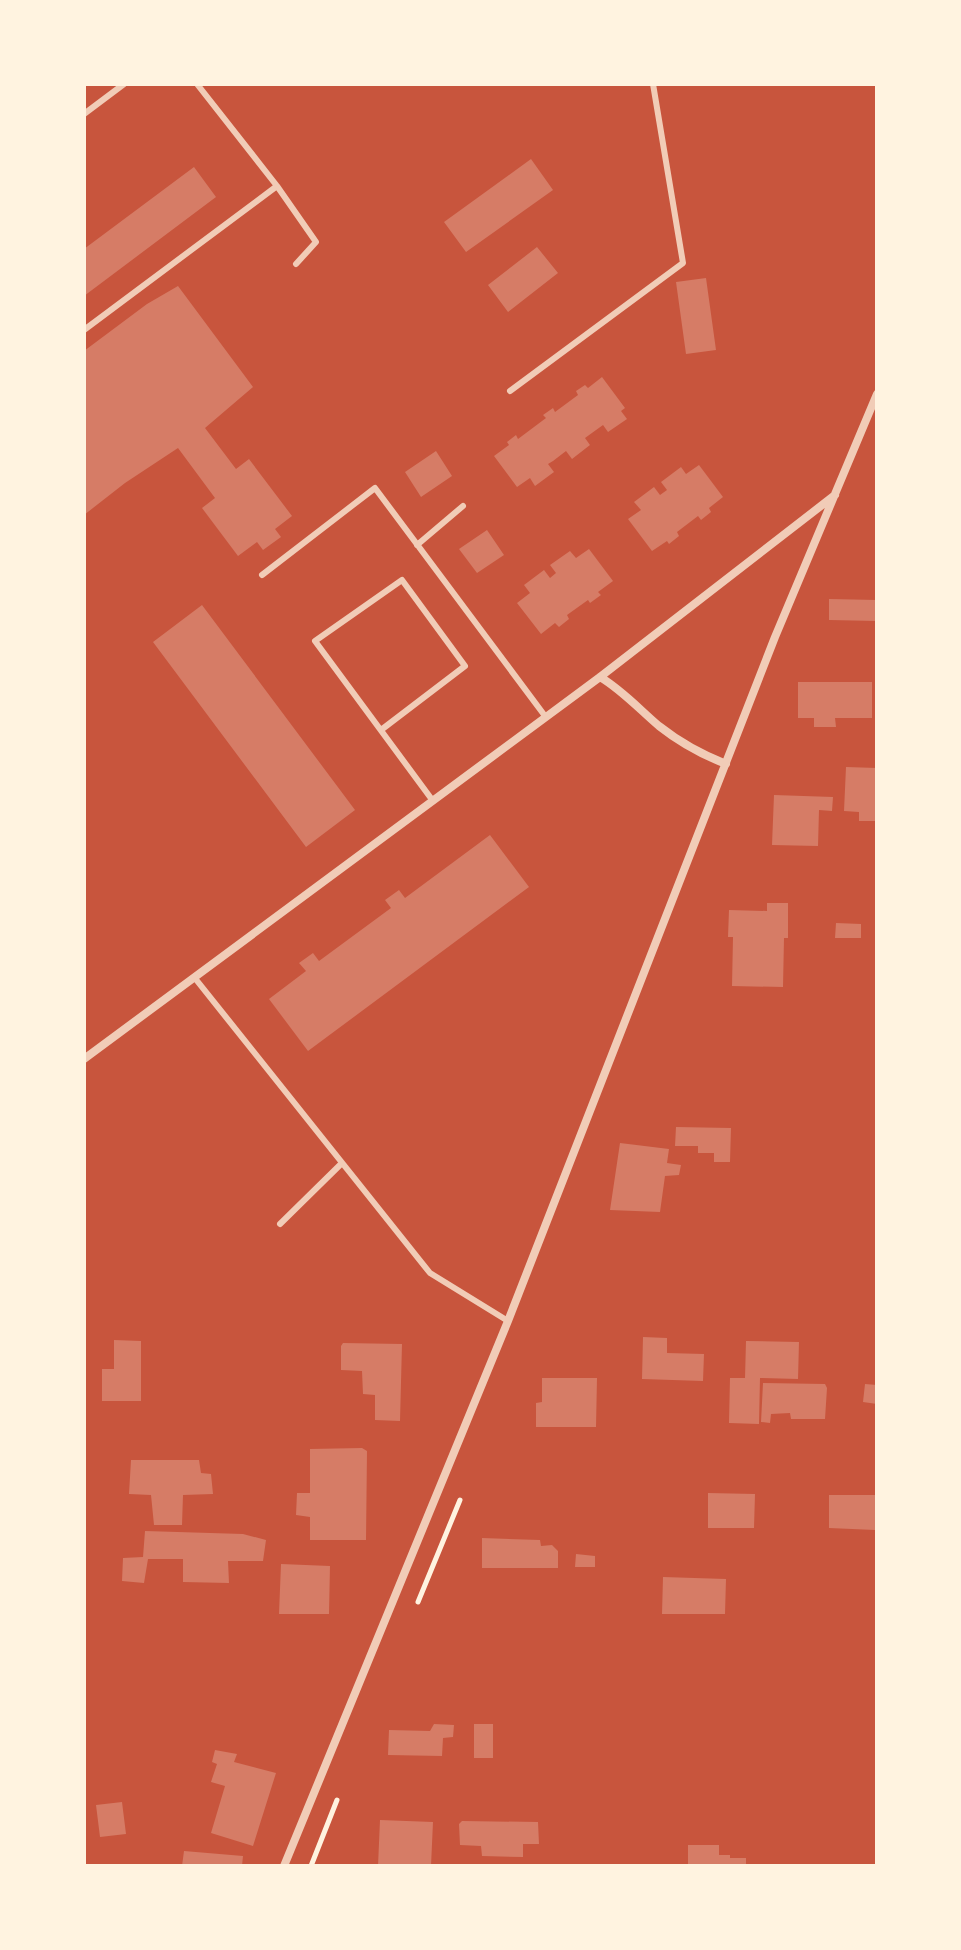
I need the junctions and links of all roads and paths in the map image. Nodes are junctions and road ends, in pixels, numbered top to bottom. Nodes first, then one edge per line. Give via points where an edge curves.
1 (124, 84) edge
2 (197, 84) edge
3 (653, 84) edge
4 (84, 114) edge
5 (277, 186) junction
6 (296, 264) dead end
7 (84, 330) edge
8 (510, 391) dead end
9 (876, 399) edge
10 (836, 495) junction
11 (463, 506) dead end
12 (417, 545) junction
13 (262, 575) dead end
14 (600, 677) junction
15 (545, 716) junction
16 (381, 730) junction
17 (726, 764) junction
18 (433, 801) junction
19 (194, 977) junction
20 (84, 1059) edge
21 (342, 1163) junction
22 (280, 1224) dead end
23 (508, 1321) junction
24 (284, 1866) edge

1 - 4 lane
2 - 5 lane
3 - 8 lane via 683,263
5 - 6 lane via 316,242
5 - 7 lane
9 - 10 street
10 - 14 street
10 - 17 street
11 - 12 lane
12 - 13 lane via 375,488
12 - 15 lane
14 - 15 street
14 - 17 street via 662,728
15 - 18 street
16 - 16 lane via 315,641 402,580 465,666
16 - 18 lane
17 - 23 street
18 - 19 street
19 - 20 street
19 - 21 lane
21 - 22 lane
21 - 23 lane via 430,1273
23 - 24 street

